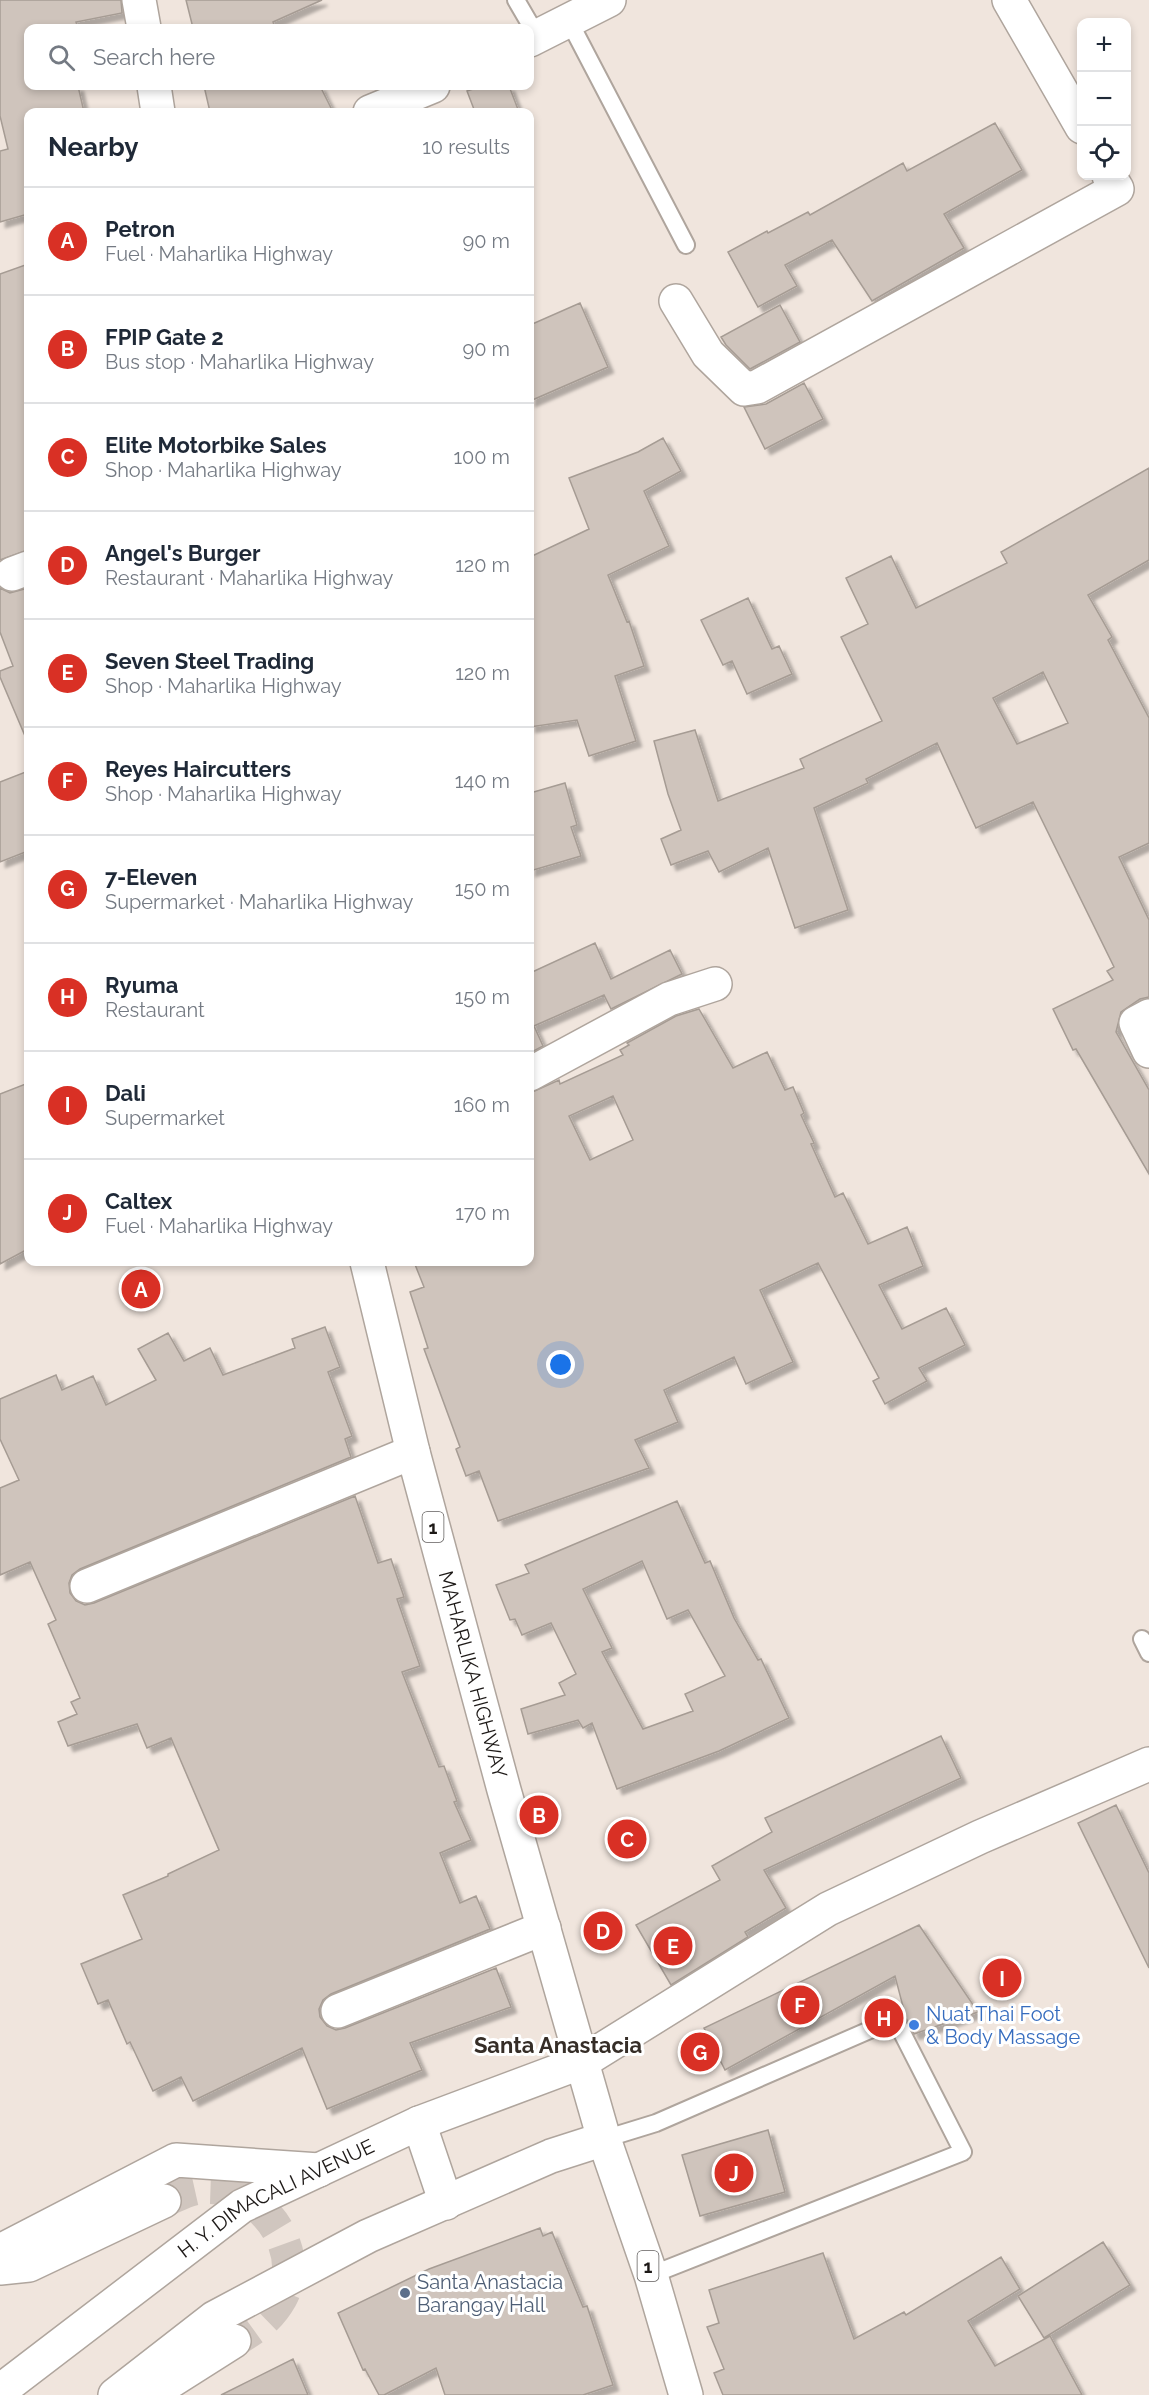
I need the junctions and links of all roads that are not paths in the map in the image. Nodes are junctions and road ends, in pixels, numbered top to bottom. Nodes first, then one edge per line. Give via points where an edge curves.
1 (139, 0) edge
2 (516, 0) edge
3 (609, 0) edge
4 (1009, 0) edge
5 (569, 21) junction
6 (143, 24) edge
7 (527, 24) edge
8 (534, 38) edge
9 (155, 90) edge
10 (423, 90) edge
11 (157, 108) edge
12 (380, 108) edge
13 (1081, 126) edge
14 (1111, 180) edge
15 (686, 245) dead end
16 (675, 301) dead end
17 (715, 984) dead end
18 (1149, 1016) edge
19 (1149, 1051) edge
20 (534, 1072) edge
21 (368, 1266) edge
22 (413, 1452) junction
23 (87, 1586) dead end
24 (1149, 1764) edge
25 (544, 1928) junction
26 (338, 2012) dead end
27 (582, 2062) junction
28 (419, 2123) junction
29 (604, 2139) junction
30 (319, 2170) junction
31 (164, 2200) tunnel mouth
32 (446, 2203) junction
33 (0, 2251) edge
34 (0, 2268) edge
35 (651, 2275) junction
36 (234, 2341) tunnel mouth
37 (0, 2391) edge
38 (115, 2395) edge
39 (149, 2395) edge
40 (686, 2395) edge

1 - 6 main road
2 - 7 lane
3 - 5 main road
4 - 13 main road
5 - 8 main road
5 - 15 lane
9 - 11 main road
10 - 12 main road
14 - 16 main road via 1117,189 757,387 744,389 708,354
17 - 20 main road via 669,999
18 - 19 main road via 1136,1023
21 - 22 main road, MAHARLIKA HIGHWAY / 1
22 - 23 main road
22 - 25 main road, MAHARLIKA HIGHWAY / 1
24 - 27 main road, H. Y. DIMACALI AVENUE via 980,1837 828,1910
25 - 26 main road
25 - 27 main road, MAHARLIKA HIGHWAY / 1
27 - 28 main road, H. Y. DIMACALI AVENUE
27 - 29 main road, MAHARLIKA HIGHWAY / 1
28 - 30 main road, H. Y. DIMACALI AVENUE
28 - 32 main road
29 - 32 main road via 551,2156
29 - 35 main road, MAHARLIKA HIGHWAY / 1
29 - 35 lane via 656,2123 895,2019 963,2152
30 - 33 main road via 176,2160
30 - 37 main road, H. Y. DIMACALI AVENUE via 242,2206
31 - 34 main road via 29,2265
32 - 38 main road via 368,2236 214,2318
35 - 40 main road, MAHARLIKA HIGHWAY / 1
36 - 39 main road

